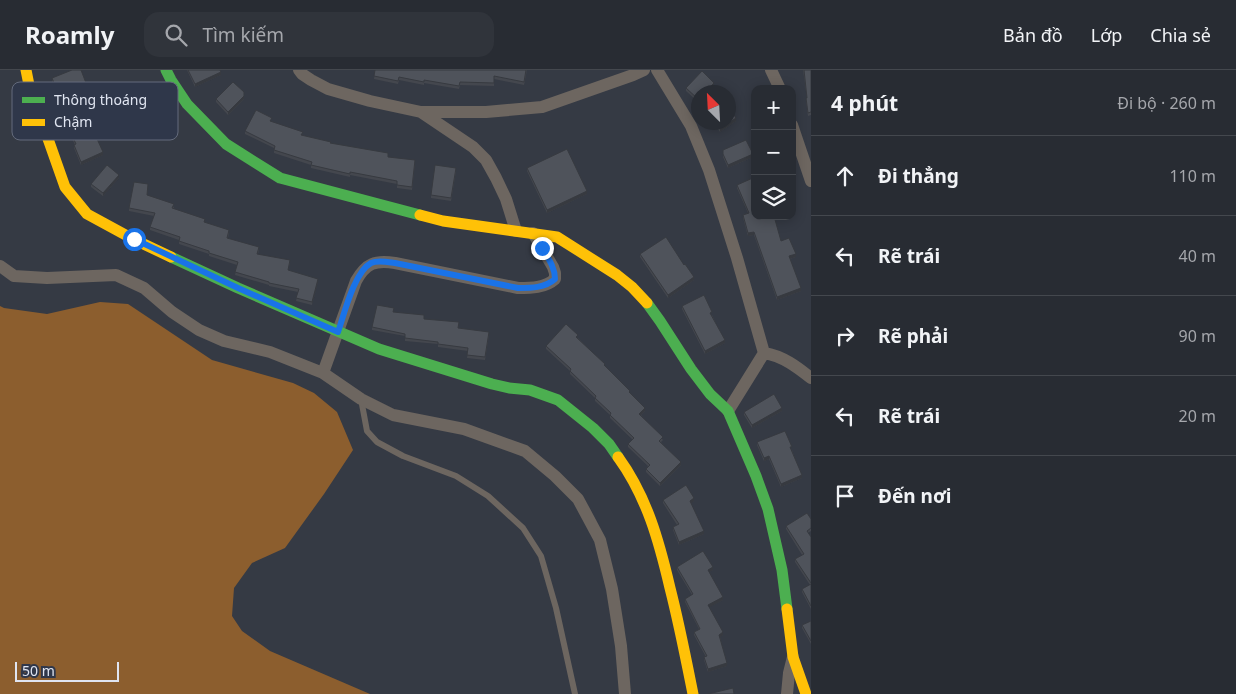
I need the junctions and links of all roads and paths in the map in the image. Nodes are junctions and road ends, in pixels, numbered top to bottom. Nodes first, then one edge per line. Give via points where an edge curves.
1 (166, 70) edge
2 (299, 70) edge
3 (644, 70) edge
4 (657, 70) edge
5 (771, 70) edge
6 (172, 82) edge
7 (778, 85) edge
8 (178, 90) edge
9 (422, 112) junction
10 (794, 130) edge
11 (48, 140) edge
12 (811, 181) edge
13 (516, 231) junction
14 (533, 233) junction
15 (0, 266) edge
16 (338, 332) junction
17 (764, 353) junction
18 (323, 373) junction
19 (811, 378) edge
20 (360, 399) junction
21 (728, 411) junction
22 (793, 657) junction
23 (575, 694) edge
24 (625, 694) edge
25 (693, 694) edge
26 (787, 694) edge
27 (806, 694) edge

1 - 6 street
2 - 9 street via 310,80 335,91
3 - 9 street via 542,107 486,112
4 - 17 street via 688,119 702,152
5 - 7 street
8 - 13 street via 226,144 280,178 443,221
9 - 13 street via 486,160 506,199
10 - 12 street
11 - 16 street via 65,187 87,214 238,288
13 - 14 street
14 - 16 street via 555,273 550,284 518,288 395,263 372,263 356,281
14 - 21 street via 557,237 632,287 660,321 710,394
15 - 18 street via 14,276 47,278 116,274 144,288 199,330
16 - 18 street
16 - 25 street via 379,349 492,384 530,390 558,400 609,444 639,490 648,511 661,550
17 - 19 street via 786,360
17 - 21 street
18 - 20 street
20 - 23 lane via 367,431 377,442 456,476 488,496 523,528 541,556
20 - 24 street via 393,415 464,429 525,451 556,476 578,500 600,540 612,589
21 - 22 street via 768,510 783,577
22 - 26 street
22 - 27 street

